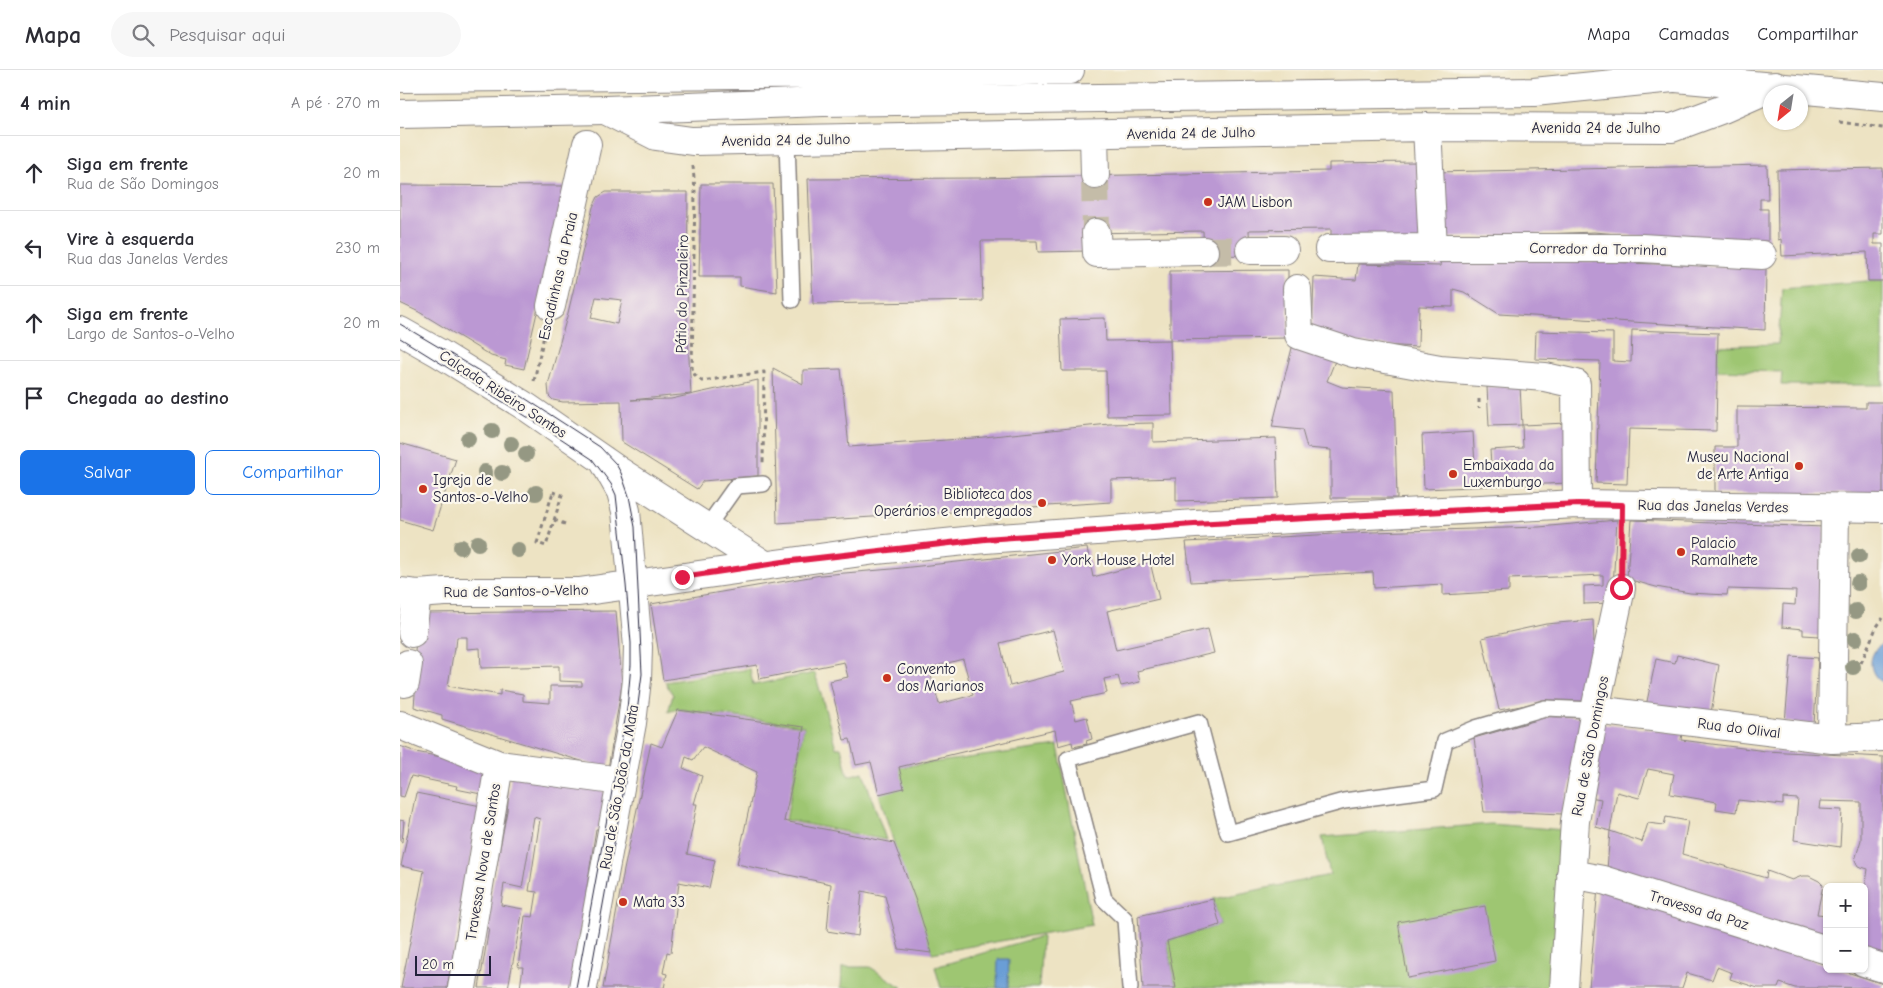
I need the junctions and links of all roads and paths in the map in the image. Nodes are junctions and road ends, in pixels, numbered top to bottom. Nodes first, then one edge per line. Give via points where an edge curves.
1 (1070, 70) edge
2 (1608, 70) edge
3 (400, 78) edge
4 (1673, 78) junction
5 (1763, 85) edge
6 (1808, 89) edge
7 (1763, 91) edge
8 (1883, 97) edge
9 (605, 110) junction
10 (400, 114) edge
11 (1834, 121) dead end
12 (1427, 128) junction
13 (1883, 128) edge
14 (1094, 135) junction
15 (787, 140) junction
16 (692, 141) junction
17 (587, 144) dead end
18 (1095, 175) tunnel mouth
19 (1096, 233) tunnel mouth
20 (1434, 248) junction
21 (1329, 249) dead end
22 (1250, 250) tunnel mouth
23 (1284, 250) dead end
24 (1204, 251) tunnel mouth
25 (1762, 255) dead end
26 (1297, 289) dead end
27 (792, 300) dead end
28 (551, 306) joint
29 (400, 331) edge
30 (528, 408) junction
31 (604, 460) junction
32 (763, 484) joint
33 (1578, 504) junction
34 (1622, 505) junction
35 (1835, 508) junction
36 (1883, 508) edge
37 (554, 520) junction
38 (565, 524) dead end
39 (707, 527) junction
40 (766, 565) junction
41 (632, 584) junction
42 (1621, 588) joint
43 (409, 593) edge
44 (1883, 618) edge
45 (412, 633) dead end
46 (1860, 665) dead end
47 (403, 698) edge
48 (1595, 710) junction
49 (1883, 738) edge
50 (1832, 739) junction
51 (499, 765) junction
52 (621, 781) junction
53 (1571, 874) junction
54 (1823, 949) edge
55 (1868, 963) edge
56 (1883, 968) edge
57 (462, 988) edge
58 (583, 988) edge
59 (1130, 988) edge
60 (1564, 988) edge

1 - 3 street
2 - 4 street, Avenida 24 de Julho
4 - 5 street, Avenida 24 de Julho
4 - 9 street, Avenida 24 de Julho via 1534,92 823,102
6 - 8 street, Avenida 24 de Julho
7 - 12 street, Avenida 24 de Julho via 1672,128
9 - 10 street, Avenida 24 de Julho
9 - 16 street, Avenida 24 de Julho via 656,136
11 - 13 path
12 - 14 street, Avenida 24 de Julho
12 - 20 street
14 - 15 street, Avenida 24 de Julho
14 - 18 street
15 - 16 street, Avenida 24 de Julho
15 - 27 lane
16 - 32 path, Pátio do Pinzaleiro via 695,191 692,368 698,379 706,381 764,372
17 - 28 street, Escadinhas da Praia
19 - 24 street via 1097,254
20 - 21 street, Corredor da Torrinha
20 - 25 street, Corredor da Torrinha via 1642,248
22 - 23 street
26 - 33 street via 1299,334 1352,354 1440,369 1545,377 1576,384
28 - 30 path, Escadinhas da Praia
29 - 30 street, Calçada Ribeiro Santos
30 - 31 street, Calçada Ribeiro Santos
31 - 39 street, Calçada Ribeiro Santos
31 - 41 street, Rua de São João da Mata via 621,492 626,511
32 - 39 lane via 736,486
33 - 34 street, Rua das Janelas Verdes
33 - 40 street, Rua das Janelas Verdes via 1194,524 985,539
34 - 35 street, Rua das Janelas Verdes
34 - 42 path
35 - 36 street, Rua das Janelas Verdes
35 - 50 street
37 - 37 path via 546,546 537,543 553,492 562,495
37 - 38 path
39 - 40 street, Calçada Ribeiro Santos
40 - 41 street, Rua de Santos-o-Velho
41 - 43 street, Rua de Santos-o-Velho via 579,592
41 - 52 street, Rua de São João da Mata via 638,647 637,680
42 - 48 street, Rua de São Domingos
43 - 45 street
44 - 46 path
47 - 51 street
48 - 50 street, Rua do Olival
48 - 53 street, Rua de São Domingos via 1575,821
48 - 59 lane via 1545,708 1476,728 1445,741 1434,788 1344,801 1228,833 1199,722 1068,759 1104,899 1125,919
49 - 50 street, Rua do Olival
51 - 52 street
51 - 57 street, Travessa Nova de Santos
52 - 58 street, Rua de São João da Mata
53 - 54 street, Travessa da Paz via 1603,880
53 - 60 street, Rua de São Domingos
55 - 56 street

